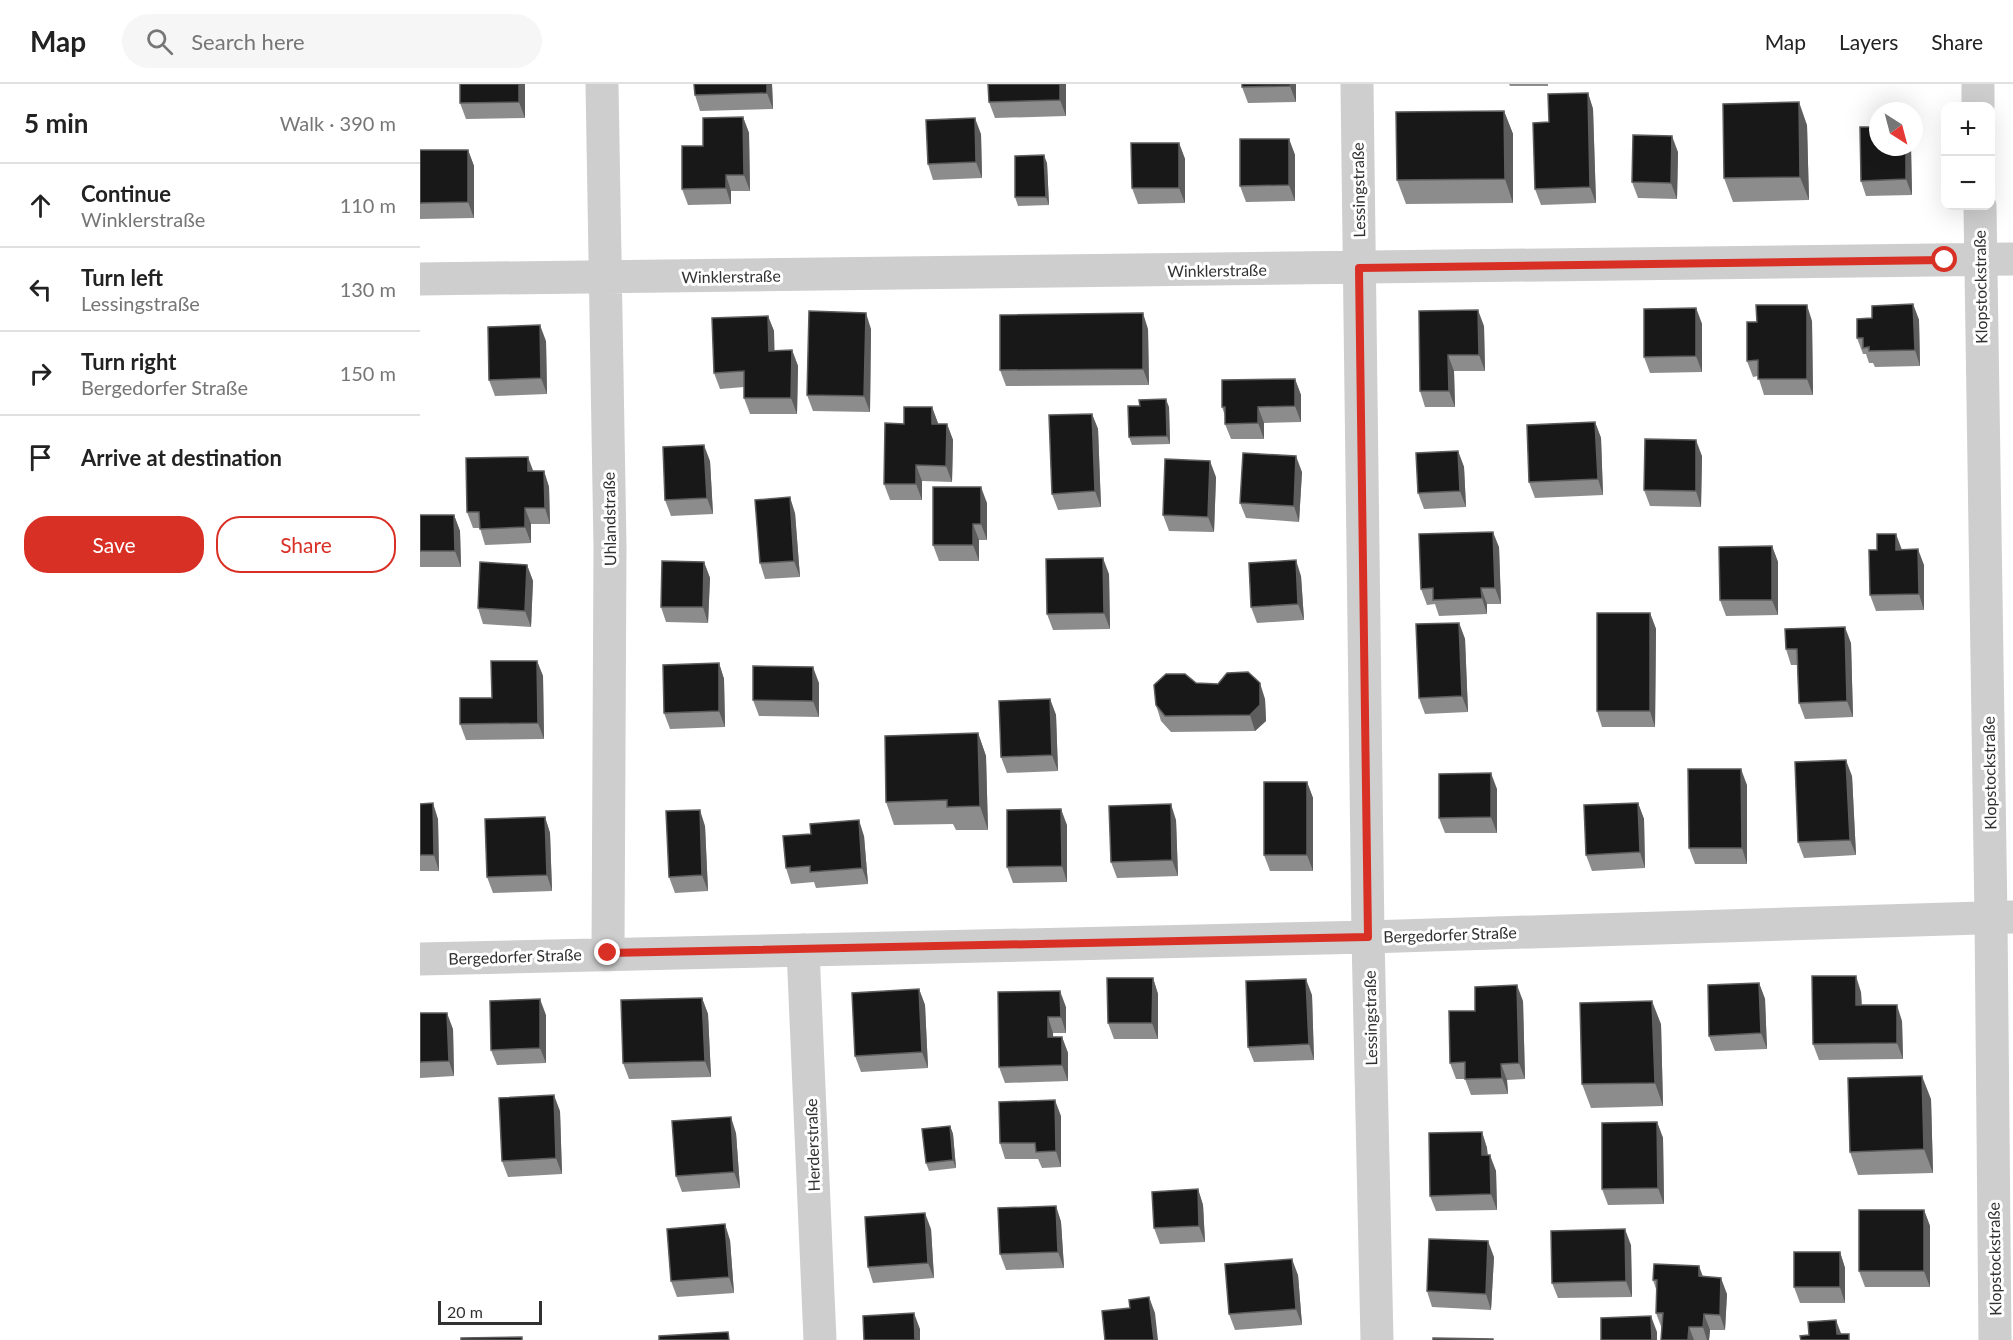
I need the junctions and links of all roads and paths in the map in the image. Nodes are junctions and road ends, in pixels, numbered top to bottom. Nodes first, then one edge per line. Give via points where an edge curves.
1 (602, 84) edge
2 (1357, 84) edge
3 (1978, 84) edge
4 (1978, 102) edge
5 (1980, 210) edge
6 (2013, 259) edge
7 (1980, 260) junction
8 (1359, 268) junction
9 (605, 278) junction
10 (420, 279) edge
11 (2002, 918) edge
12 (1368, 937) junction
13 (803, 950) junction
14 (608, 953) junction
15 (420, 958) edge
16 (820, 1340) edge
17 (1377, 1340) edge
18 (1995, 1340) edge

1 - 9 street, Uhlandstraße
2 - 8 street, Lessingstraße
3 - 4 street
5 - 7 street, Klopstockstraße
6 - 7 street, Winklerstraße
7 - 8 street, Winklerstraße
7 - 11 street, Klopstockstraße
8 - 9 street, Winklerstraße
8 - 12 street, Lessingstraße
9 - 10 street, Winklerstraße
9 - 14 street, Uhlandstraße via 610,547
11 - 12 street, Bergedorfer Straße
11 - 18 street, Klopstockstraße
12 - 13 street, Bergedorfer Straße
12 - 17 street, Lessingstraße
13 - 14 street, Bergedorfer Straße
13 - 16 street, Herderstraße
14 - 15 street, Bergedorfer Straße

